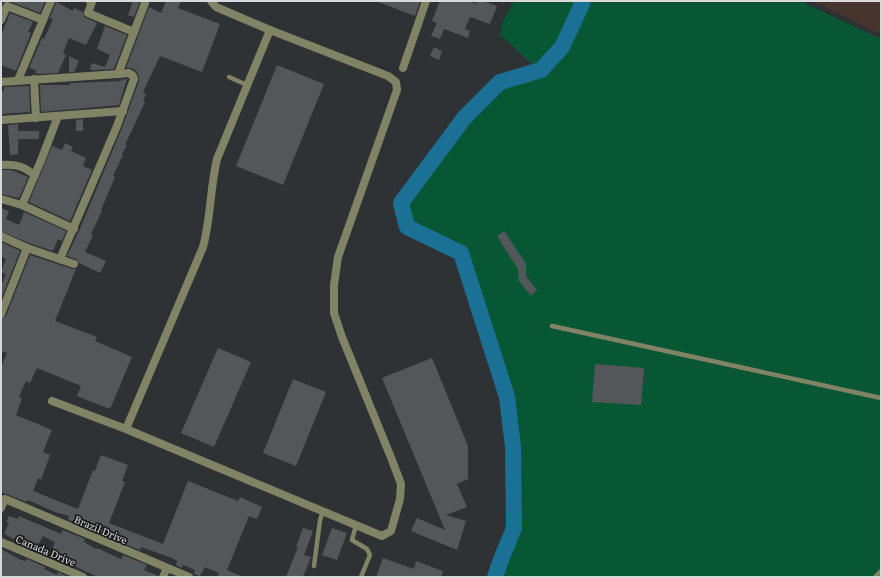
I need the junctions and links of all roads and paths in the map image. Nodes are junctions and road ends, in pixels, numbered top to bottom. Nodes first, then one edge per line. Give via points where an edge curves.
1 (51, 1) edge
2 (90, 1) edge
3 (211, 1) edge
4 (426, 1) edge
5 (144, 2) dead end
6 (4, 4) edge
7 (1, 20) edge
8 (43, 20) junction
9 (270, 30) junction
10 (134, 32) junction
11 (402, 68) dead end
12 (118, 74) junction
13 (229, 77) dead end
14 (34, 79) junction
15 (18, 80) junction
16 (1, 82) edge
17 (247, 85) junction
18 (123, 111) junction
19 (58, 116) junction
20 (36, 118) junction
21 (1, 120) edge
22 (1, 165) edge
23 (35, 175) junction
24 (1, 199) edge
25 (22, 205) junction
26 (74, 229) junction
27 (1, 236) edge
28 (27, 248) junction
29 (60, 259) junction
30 (74, 264) dead end
31 (1, 314) edge
32 (552, 326) dead end
33 (881, 398) edge
34 (52, 401) dead end
35 (126, 429) junction
36 (1, 508) edge
37 (323, 511) junction
38 (356, 525) junction
39 (1, 542) edge
40 (314, 566) dead end
41 (168, 568) junction
42 (881, 572) edge
43 (83, 577) edge
44 (163, 577) edge
45 (189, 577) edge
46 (361, 577) edge
47 (875, 577) edge

1 - 8 street
2 - 10 street via 92,2 88,13
3 - 9 street via 216,7
4 - 11 street
5 - 10 street
6 - 7 street
6 - 8 street
8 - 15 street
9 - 17 street
9 - 38 street via 388,76 397,86 338,257 334,284 334,312 342,337 401,484 400,499 391,531 382,536
10 - 12 street
12 - 14 street
12 - 18 street via 131,74 134,79
13 - 17 lane
14 - 15 street
14 - 20 street
15 - 16 street
17 - 35 street via 217,159 208,229 203,247
18 - 19 street
18 - 26 street
19 - 20 street
19 - 23 street
20 - 21 street
22 - 23 street via 15,164
23 - 25 street
24 - 25 street
25 - 26 street
26 - 29 street
27 - 28 street
28 - 29 street
28 - 31 street
29 - 30 street
32 - 33 lane
34 - 35 street
35 - 37 street
36 - 41 street, Brazil Drive via 4,499
37 - 38 street
37 - 40 lane
38 - 46 lane via 352,540 367,549 370,555
39 - 43 street, Canada Drive
41 - 44 street
41 - 45 street, Brazil Drive
42 - 47 lane

